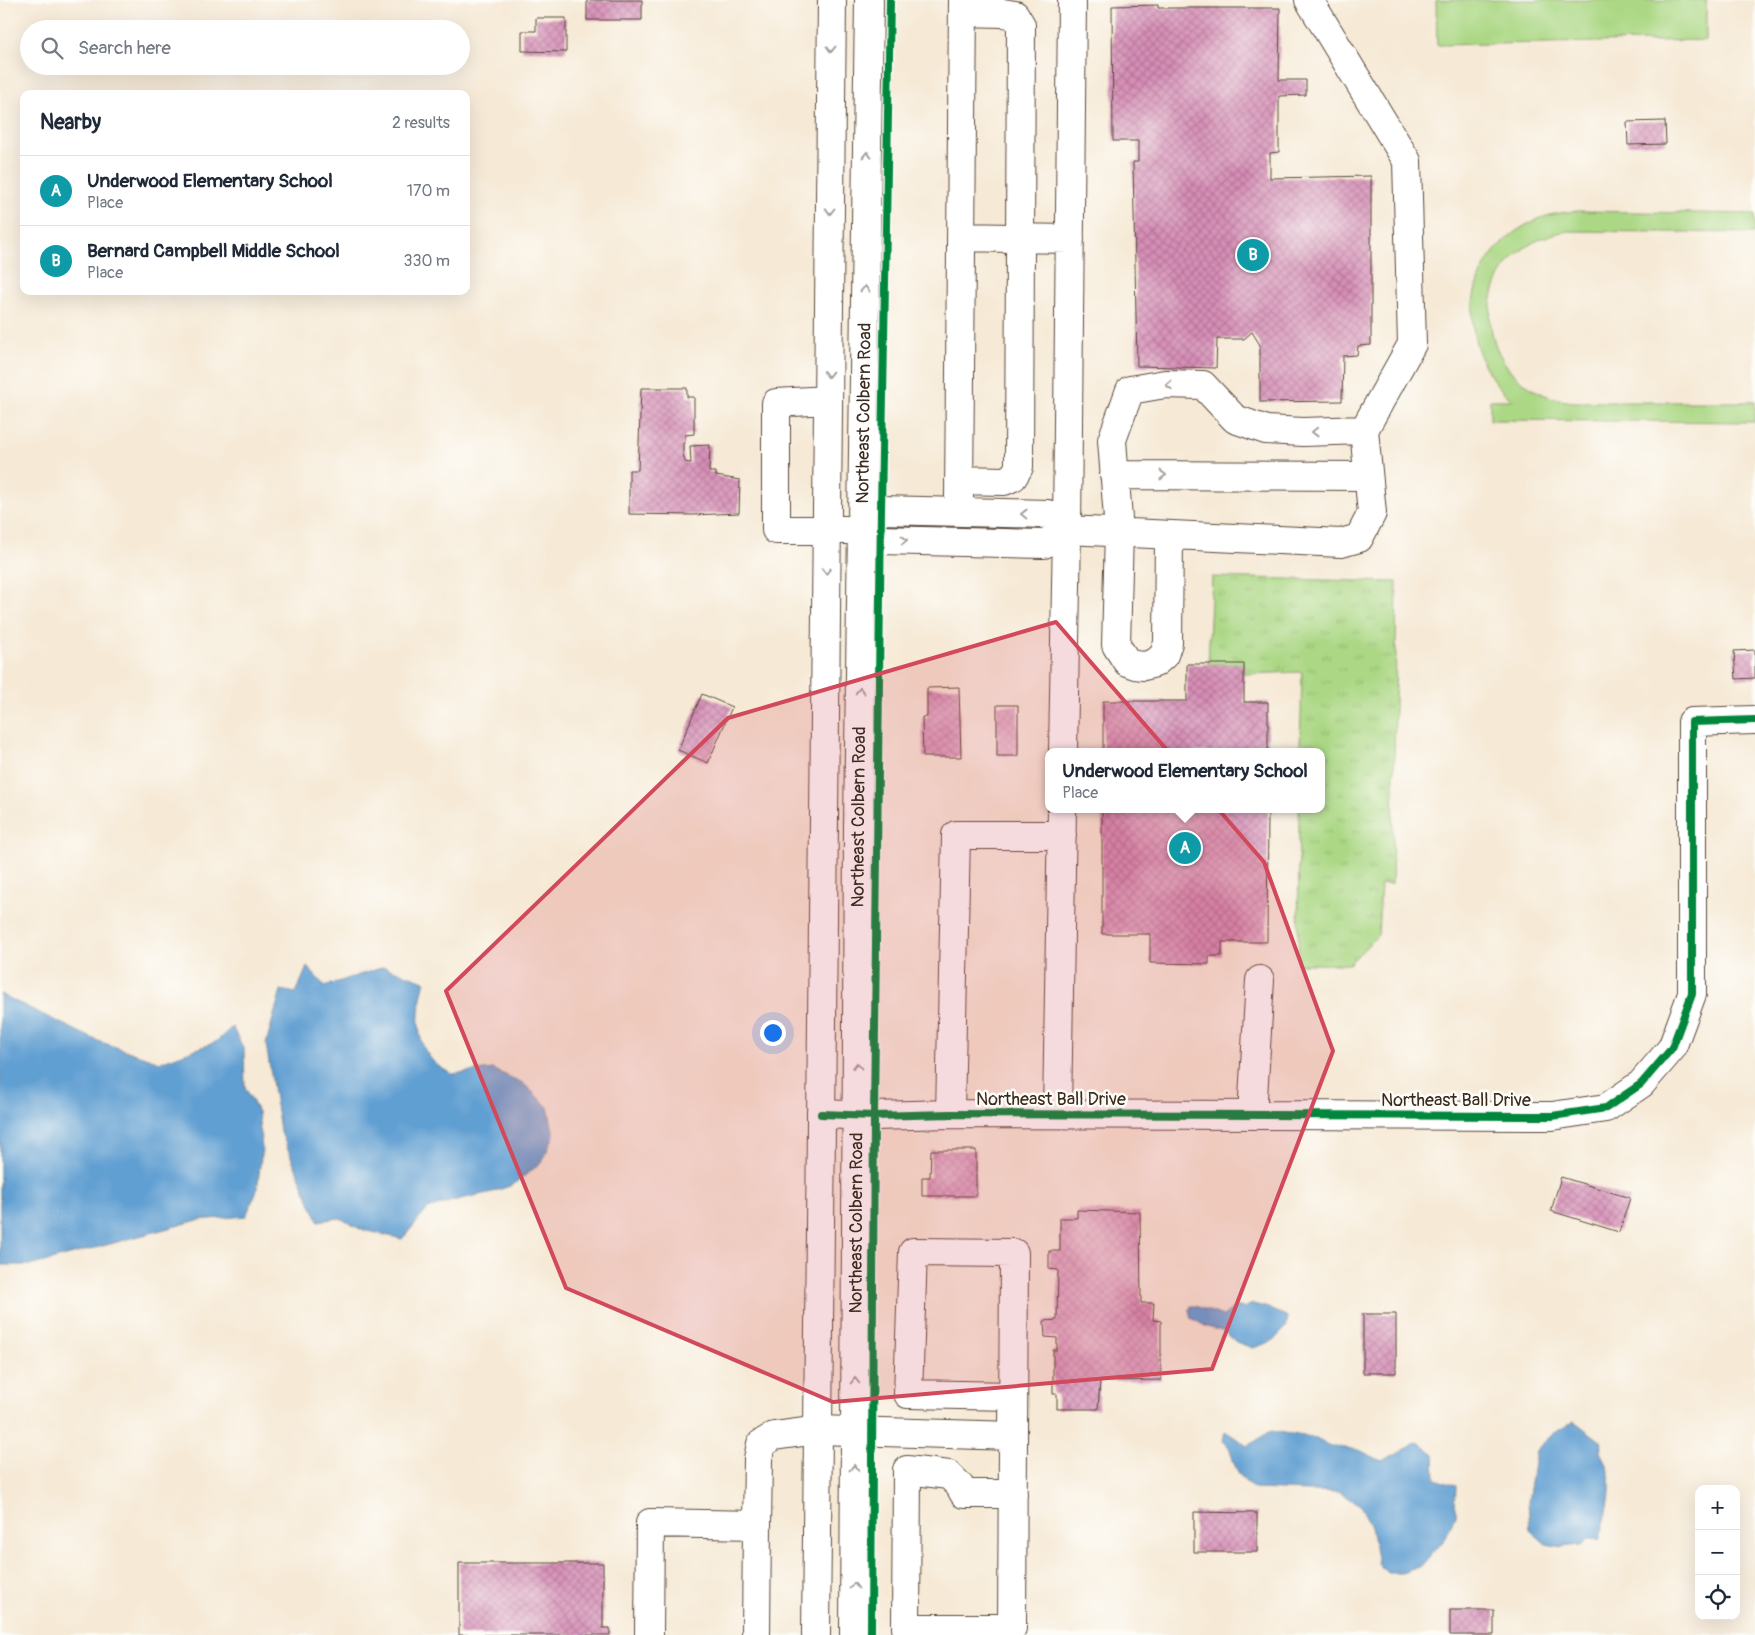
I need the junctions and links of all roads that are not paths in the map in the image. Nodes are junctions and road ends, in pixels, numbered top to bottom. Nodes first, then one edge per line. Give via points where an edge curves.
1 (832, 0) edge
2 (869, 0) edge
3 (1072, 0) edge
4 (1309, 0) edge
5 (963, 6) edge
6 (961, 237) junction
7 (1020, 238) junction
8 (1070, 239) junction
9 (828, 400) junction
10 (1364, 430) junction
11 (1114, 468) junction
12 (1368, 476) junction
13 (959, 480) junction
14 (959, 512) junction
15 (827, 530) junction
16 (862, 530) junction
17 (1067, 530) junction
18 (1119, 532) junction
19 (1169, 535) junction
20 (1755, 720) edge
21 (1063, 748) edge
22 (1062, 822) edge
23 (1260, 980) dead end
24 (821, 1114) junction
25 (950, 1114) junction
26 (1057, 1114) junction
27 (857, 1115) junction
28 (1252, 1115) junction
29 (1013, 1396) junction
30 (818, 1430) junction
31 (855, 1430) junction
32 (1013, 1436) junction
33 (1013, 1494) junction
34 (757, 1525) junction
35 (649, 1635) edge
36 (756, 1635) edge
37 (816, 1635) edge
38 (854, 1635) edge

1 -> 9 main road, Northeast Colbern Road
16 -> 2 main road, Northeast Colbern Road
3 - 8 main road
4 - 10 main road via 1407,161 1412,344
5 - 6 main road
5 - 7 main road via 1014,15 1021,25
6 - 7 main road
6 - 13 main road
7 - 8 main road
7 - 13 main road via 1019,467 1013,477 1004,481
8 - 17 main road
9 - 15 main road, Northeast Colbern Road
9 - 15 main road via 776,403 776,530
10 -> 11 main road via 1266,430 1235,418 1203,385 1164,384 1130,390 1112,440
10 - 12 main road
11 -> 12 main road
11 - 18 main road
12 - 19 main road via 1372,513 1359,538 1341,543
13 - 14 main road
14 - 16 main road via 881,510
17 -> 14 main road via 1048,514
15 - 16 main road
15 -> 24 main road, Northeast Colbern Road
16 -> 17 main road via 881,540 1044,544
27 -> 16 main road, Northeast Colbern Road
17 - 18 main road
17 - 21 main road
18 - 19 main road
18 - 19 main road via 1116,645 1127,662 1144,666 1155,663 1164,655 1168,643
20 - 28 main road, Northeast Ball Drive via 1692,722 1692,994 1672,1048 1641,1084 1606,1108 1552,1116
22 - 25 main road via 956,835
22 - 26 main road
23 - 28 main road
24 - 27 main road, Northeast Ball Drive
24 - 30 main road, Northeast Colbern Road
25 - 26 main road, Northeast Ball Drive
25 - 27 main road, Northeast Ball Drive
26 - 28 main road, Northeast Ball Drive
31 -> 27 main road, Northeast Colbern Road
29 - 29 main road via 1014,1253 912,1252 908,1394
29 - 32 main road
30 - 31 main road
30 - 34 main road via 774,1436 761,1444
30 - 37 main road, Northeast Colbern Road
31 - 32 main road
38 -> 31 main road, Northeast Colbern Road
32 - 33 main road
33 - 33 main road via 1012,1628 906,1628 907,1470 949,1475 964,1494
34 - 35 main road via 650,1523
34 - 36 main road

